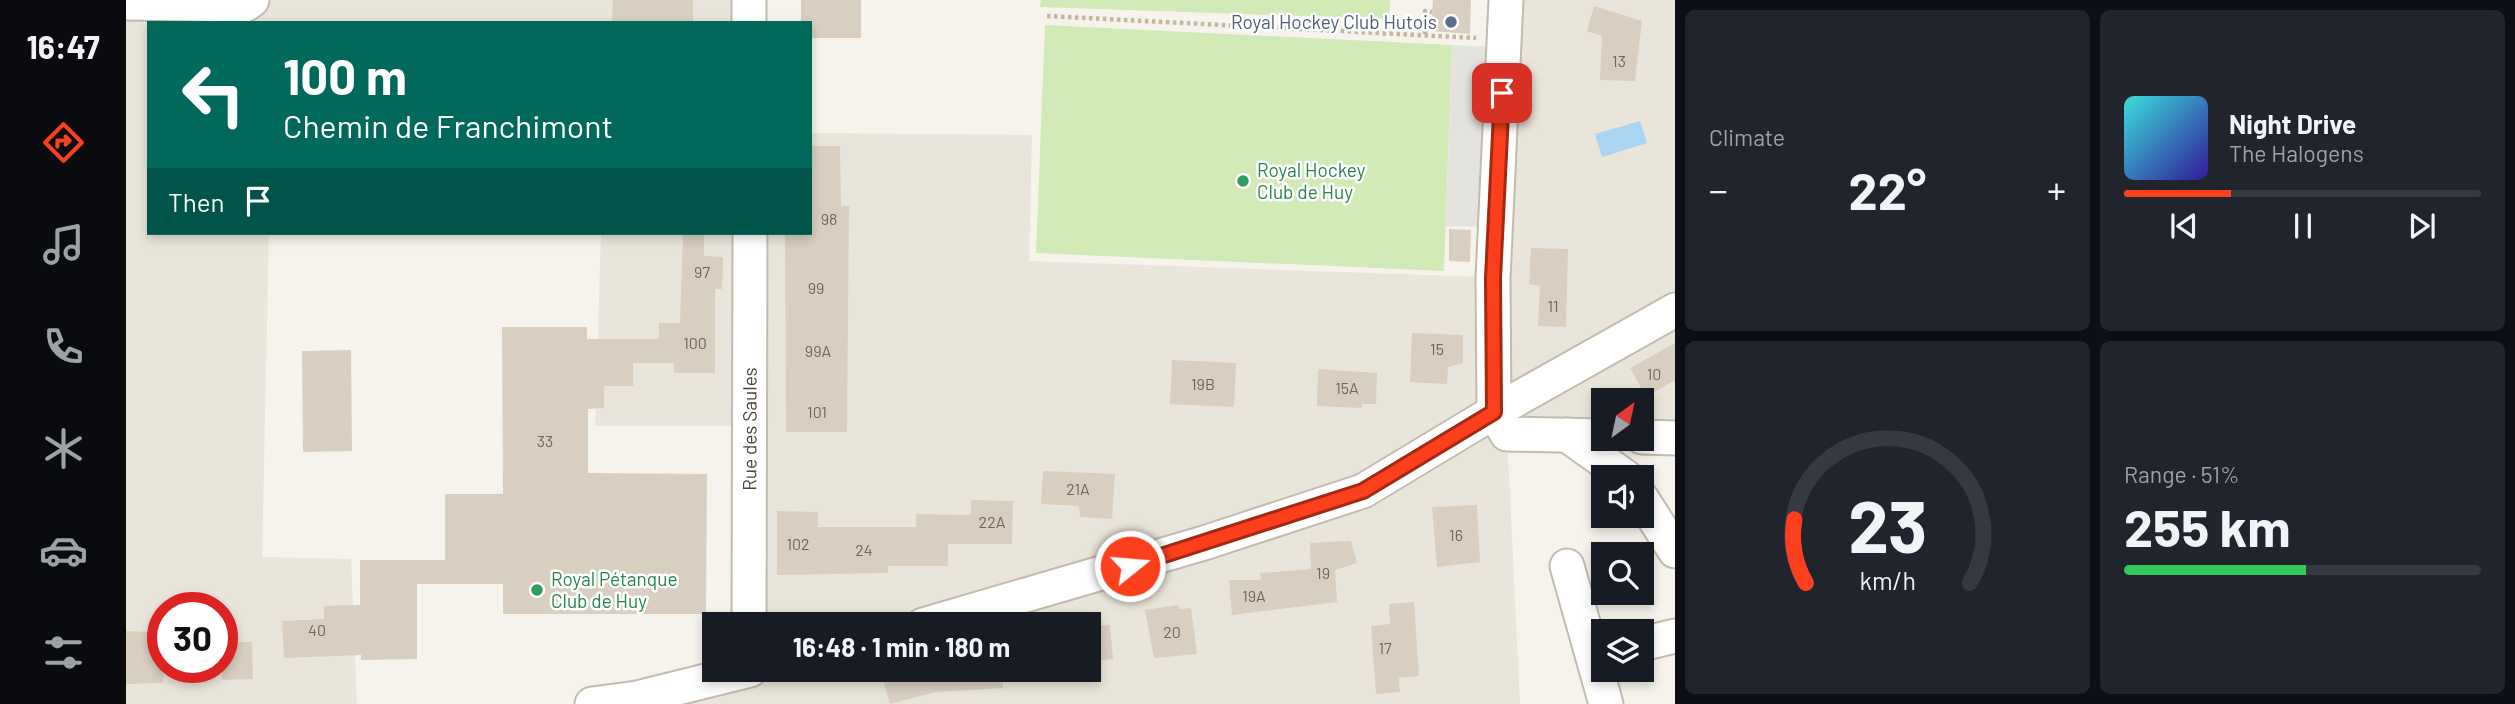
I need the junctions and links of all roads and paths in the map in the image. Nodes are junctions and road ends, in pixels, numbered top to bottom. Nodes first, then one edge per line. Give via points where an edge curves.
1 (252, 0) edge
2 (749, 0) edge
3 (1506, 0) edge
4 (126, 3) edge
5 (1432, 12) dead end
6 (1047, 16) dead end
7 (749, 21) edge
8 (1424, 34) junction
9 (1505, 40) junction
10 (750, 235) edge
11 (1675, 310) edge
12 (1494, 412) junction
13 (1567, 435) junction
14 (1591, 436) edge
15 (1654, 437) edge
16 (1675, 438) edge
17 (1609, 465) edge
18 (1654, 518) edge
19 (1675, 551) edge
20 (1567, 566) dead end
21 (749, 612) edge
22 (968, 612) edge
23 (1591, 633) edge
24 (1675, 636) edge
25 (1654, 641) edge
26 (702, 682) edge
27 (1603, 682) edge
28 (592, 704) edge
29 (1606, 704) edge

1 - 4 street via 245,5
2 - 7 street
3 - 9 street
5 - 8 path via 1426,11
6 - 8 path
8 - 9 path
9 - 12 street via 1493,278
10 - 21 street, Rue des Saules
11 - 12 street
12 - 13 street via 1507,434
12 - 22 street via 1363,491
13 - 14 street
13 - 17 street
15 - 16 street
18 - 19 street
20 - 23 street
24 - 25 street
26 - 28 street
27 - 29 street

